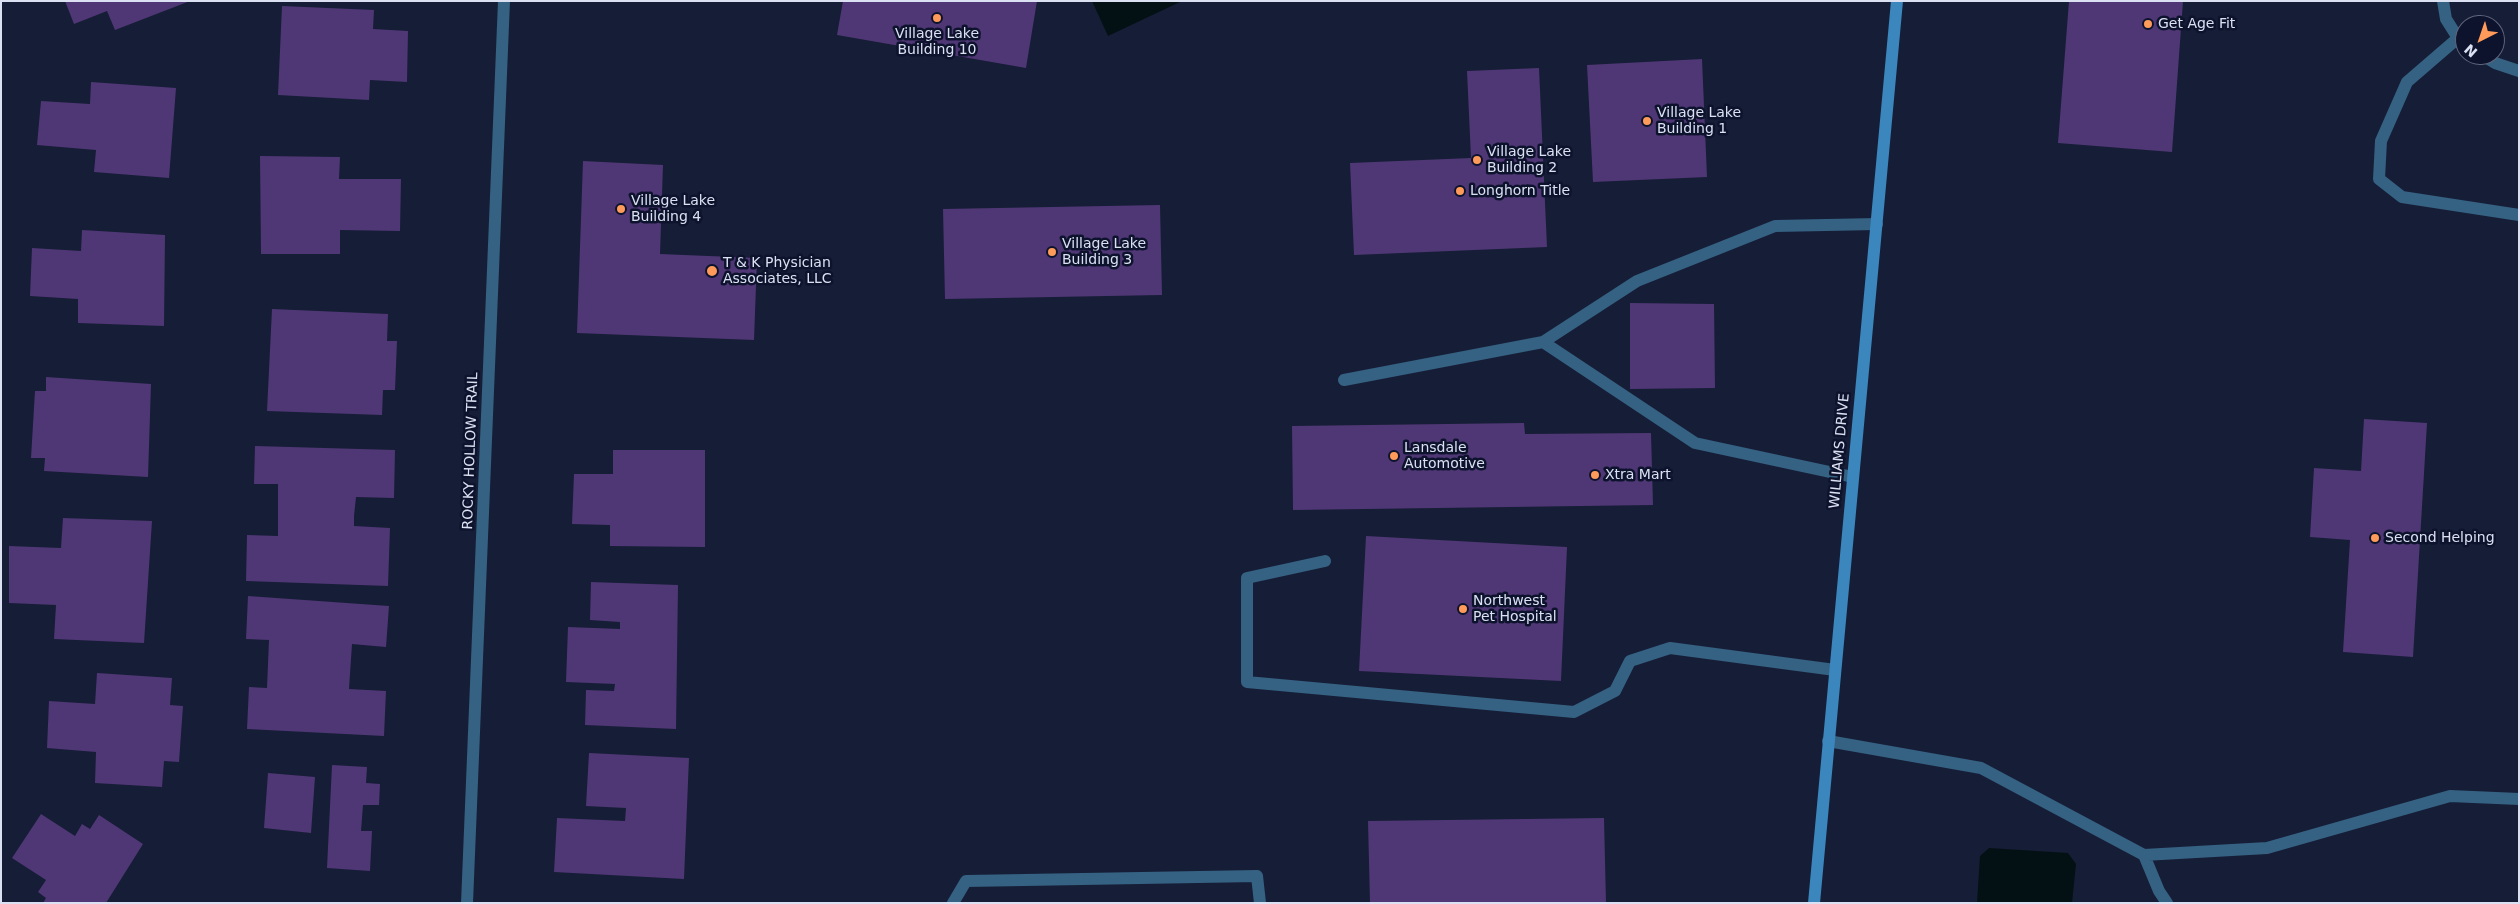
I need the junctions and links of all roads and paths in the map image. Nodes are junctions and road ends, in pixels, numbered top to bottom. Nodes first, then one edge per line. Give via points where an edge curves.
1 (504, 1) edge
2 (1897, 1) edge
3 (2443, 1) edge
4 (2455, 32) edge
5 (2455, 45) edge
6 (2501, 65) edge
7 (2519, 71) edge
8 (2519, 215) edge
9 (1877, 224) junction
10 (1543, 342) junction
11 (1344, 380) dead end
12 (1853, 477) junction
13 (1325, 562) dead end
14 (1835, 670) junction
15 (1828, 741) junction
16 (2519, 799) edge
17 (2144, 855) junction
18 (467, 903) edge
19 (953, 903) edge
20 (1260, 903) edge
21 (1814, 903) edge
22 (2167, 903) edge

1 - 18 street, ROCKY HOLLOW TRAIL
2 - 9 main road, WILLIAMS DRIVE
3 - 4 street via 2446,19
5 - 8 street via 2406,82 2381,142 2378,179 2402,197
6 - 7 street
9 - 10 street via 1775,226 1637,281
9 - 12 main road, WILLIAMS DRIVE
10 - 11 street
10 - 12 street via 1695,443
12 - 14 main road, WILLIAMS DRIVE
13 - 14 street via 1247,578 1247,682 1574,712 1615,691 1630,661 1670,648
14 - 15 main road, WILLIAMS DRIVE
15 - 17 street via 1981,768
15 - 21 main road, WILLIAMS DRIVE
16 - 17 street via 2450,796 2267,848
17 - 22 street
19 - 20 street via 966,881 1257,876

